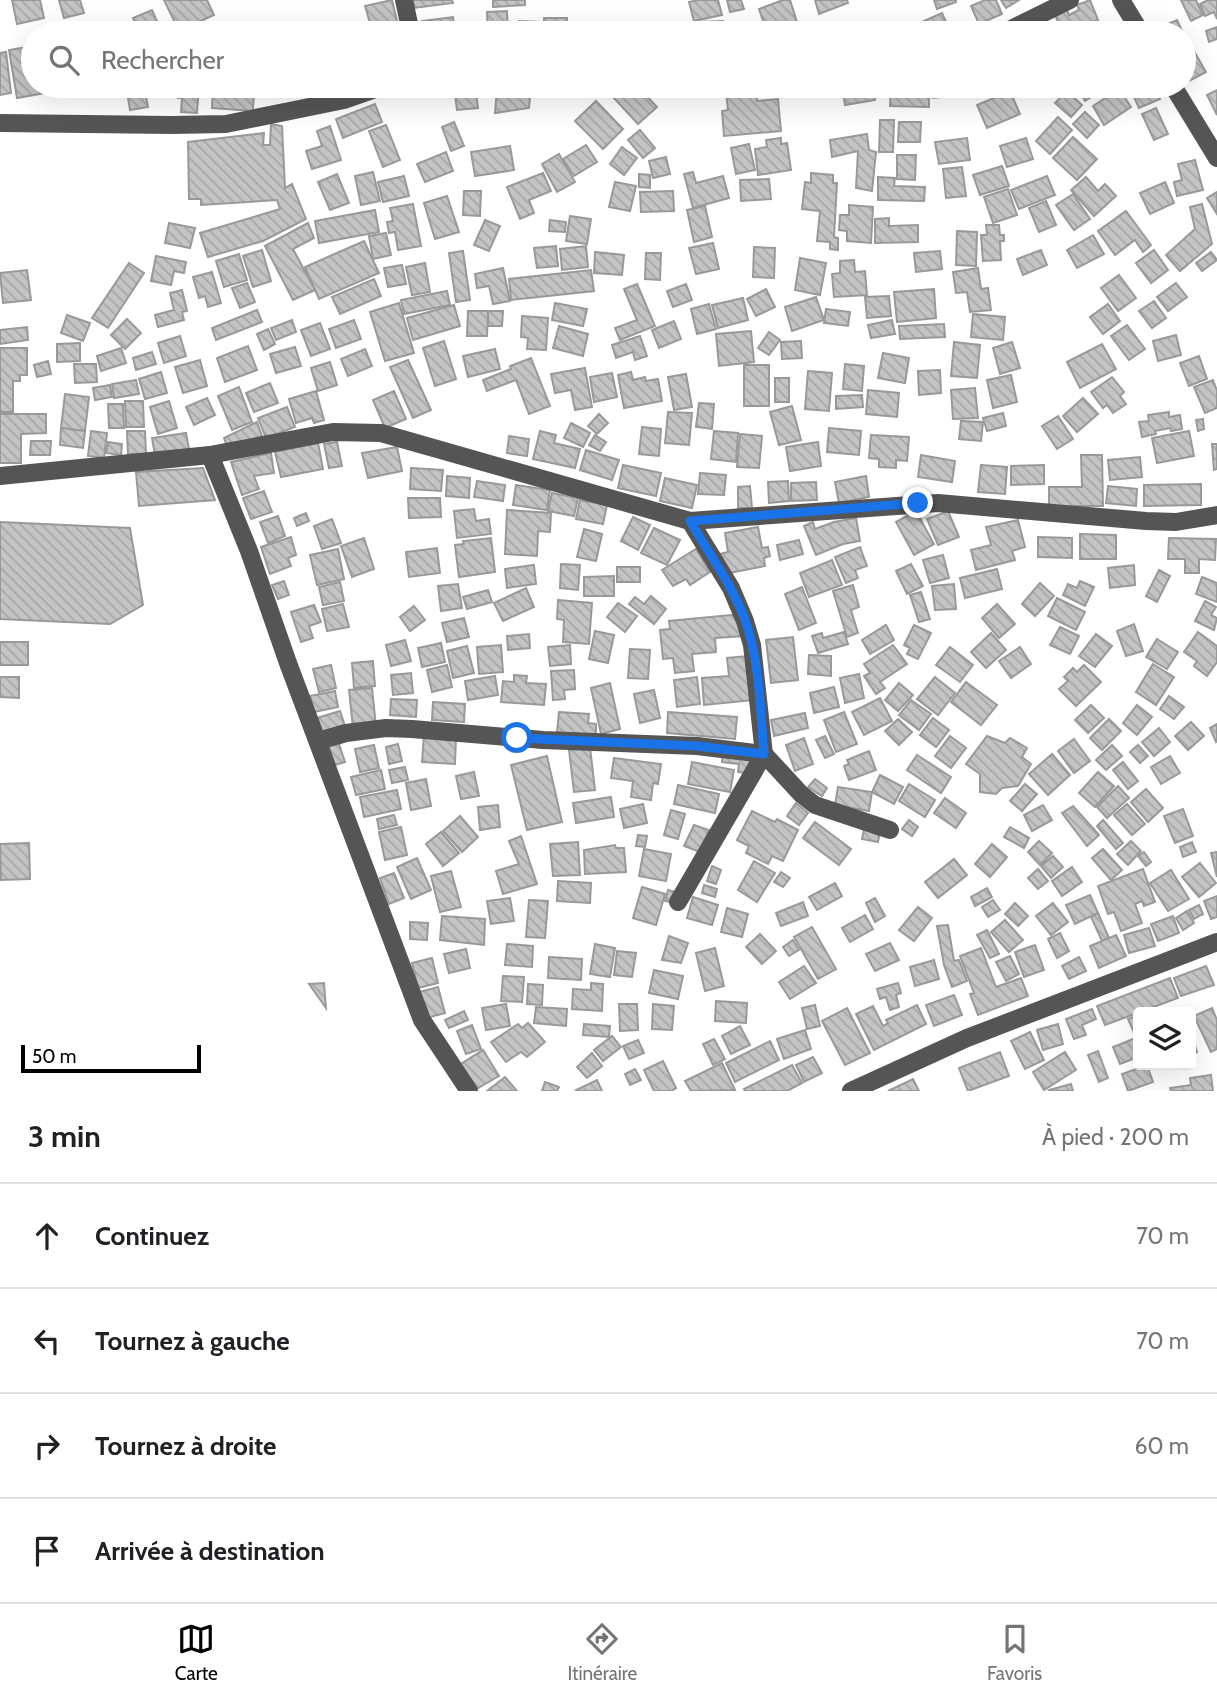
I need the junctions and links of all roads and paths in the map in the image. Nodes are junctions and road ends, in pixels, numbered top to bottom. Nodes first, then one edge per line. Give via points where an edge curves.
1 (404, 0) edge
2 (1070, 0) edge
3 (1121, 0) edge
4 (408, 21) edge
5 (1027, 21) edge
6 (1134, 21) edge
7 (350, 98) edge
8 (1180, 98) edge
9 (0, 123) edge
10 (1217, 159) edge
11 (210, 455) junction
12 (0, 476) edge
13 (1217, 515) edge
14 (690, 521) junction
15 (318, 741) junction
16 (764, 754) junction
17 (890, 830) dead end
18 (678, 902) dead end
19 (1217, 942) edge
20 (469, 1091) edge
21 (851, 1091) edge

1 - 4 street
2 - 5 street
3 - 6 street
7 - 9 street via 226,124
8 - 10 street
11 - 12 street
11 - 14 street via 333,432 381,433
11 - 15 street
13 - 14 street via 1156,522 938,503
14 - 16 street via 745,621 752,645
15 - 16 street via 386,728
15 - 20 street via 422,1020
16 - 17 street via 815,805
16 - 18 street
19 - 21 street via 967,1038

